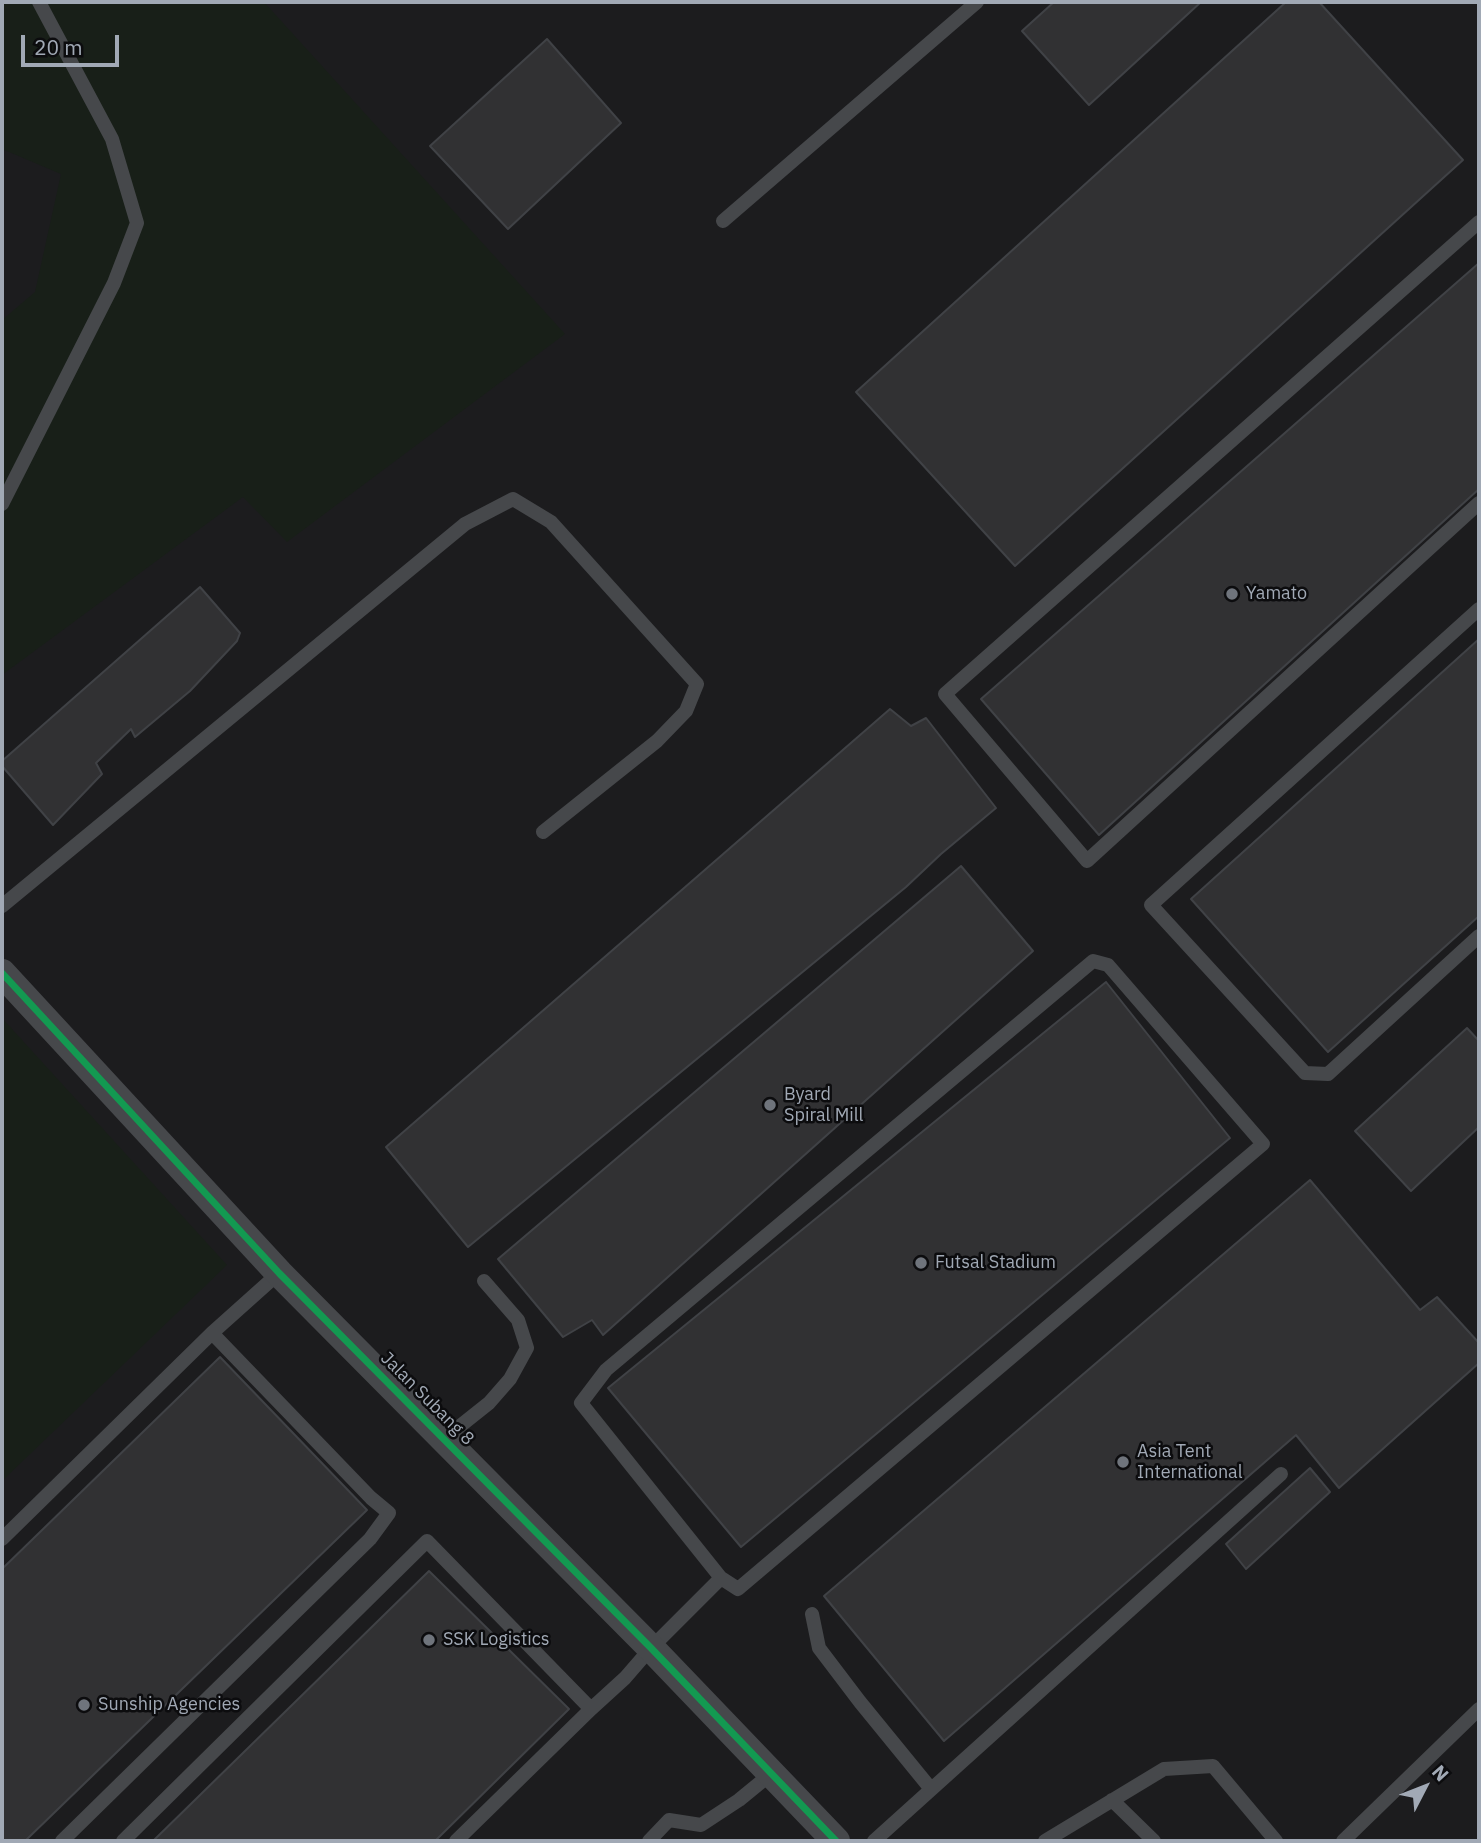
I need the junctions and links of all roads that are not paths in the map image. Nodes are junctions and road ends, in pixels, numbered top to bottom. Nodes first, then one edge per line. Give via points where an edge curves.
1 (39, 2) edge
2 (976, 2) edge
3 (723, 221) dead end
4 (1479, 222) edge
5 (1479, 503) edge
6 (2, 504) edge
7 (1479, 609) edge
8 (543, 832) dead end
9 (2, 906) edge
10 (1479, 936) edge
11 (2, 974) edge
12 (279, 1273) junction
13 (484, 1281) dead end
14 (212, 1333) junction
15 (445, 1438) junction
16 (1281, 1474) dead end
17 (2, 1539) edge
18 (720, 1578) junction
19 (812, 1614) dead end
20 (651, 1648) junction
21 (590, 1709) junction
22 (1479, 1709) edge
23 (772, 1773) junction
24 (931, 1789) junction
25 (1112, 1800) junction
26 (62, 1841) edge
27 (123, 1841) edge
28 (456, 1841) edge
29 (649, 1841) edge
30 (836, 1841) edge
31 (874, 1841) edge
32 (1045, 1841) edge
33 (1154, 1841) edge
34 (1276, 1841) edge
35 (1343, 1841) edge

1 - 6 lane via 112,139 137,223 114,283
2 - 3 lane
4 - 5 lane via 945,694 1087,861
7 - 10 lane via 1152,905 1305,1073 1328,1074
8 - 9 lane via 657,741 685,711 697,684 551,523 513,499 465,524
11 - 12 street, Jalan Subang 8
12 - 14 lane
12 - 15 street, Jalan Subang 8
13 - 15 lane via 518,1320 527,1348 510,1380
14 - 17 lane
14 - 26 lane via 389,1513 370,1539
15 - 20 street, Jalan Subang 8
16 - 24 lane
18 - 18 lane via 581,1403 606,1370 1093,961 1108,965 1263,1144 738,1589
18 - 20 lane
19 - 24 lane via 819,1648
20 - 21 lane
20 - 23 street, Jalan Subang 8
21 - 27 lane via 427,1541
21 - 28 lane
22 - 35 lane
23 - 29 lane via 701,1825 669,1820
23 - 30 street, Jalan Subang 8
24 - 31 lane
25 - 32 lane
25 - 33 lane
25 - 34 lane via 1164,1769 1213,1766

